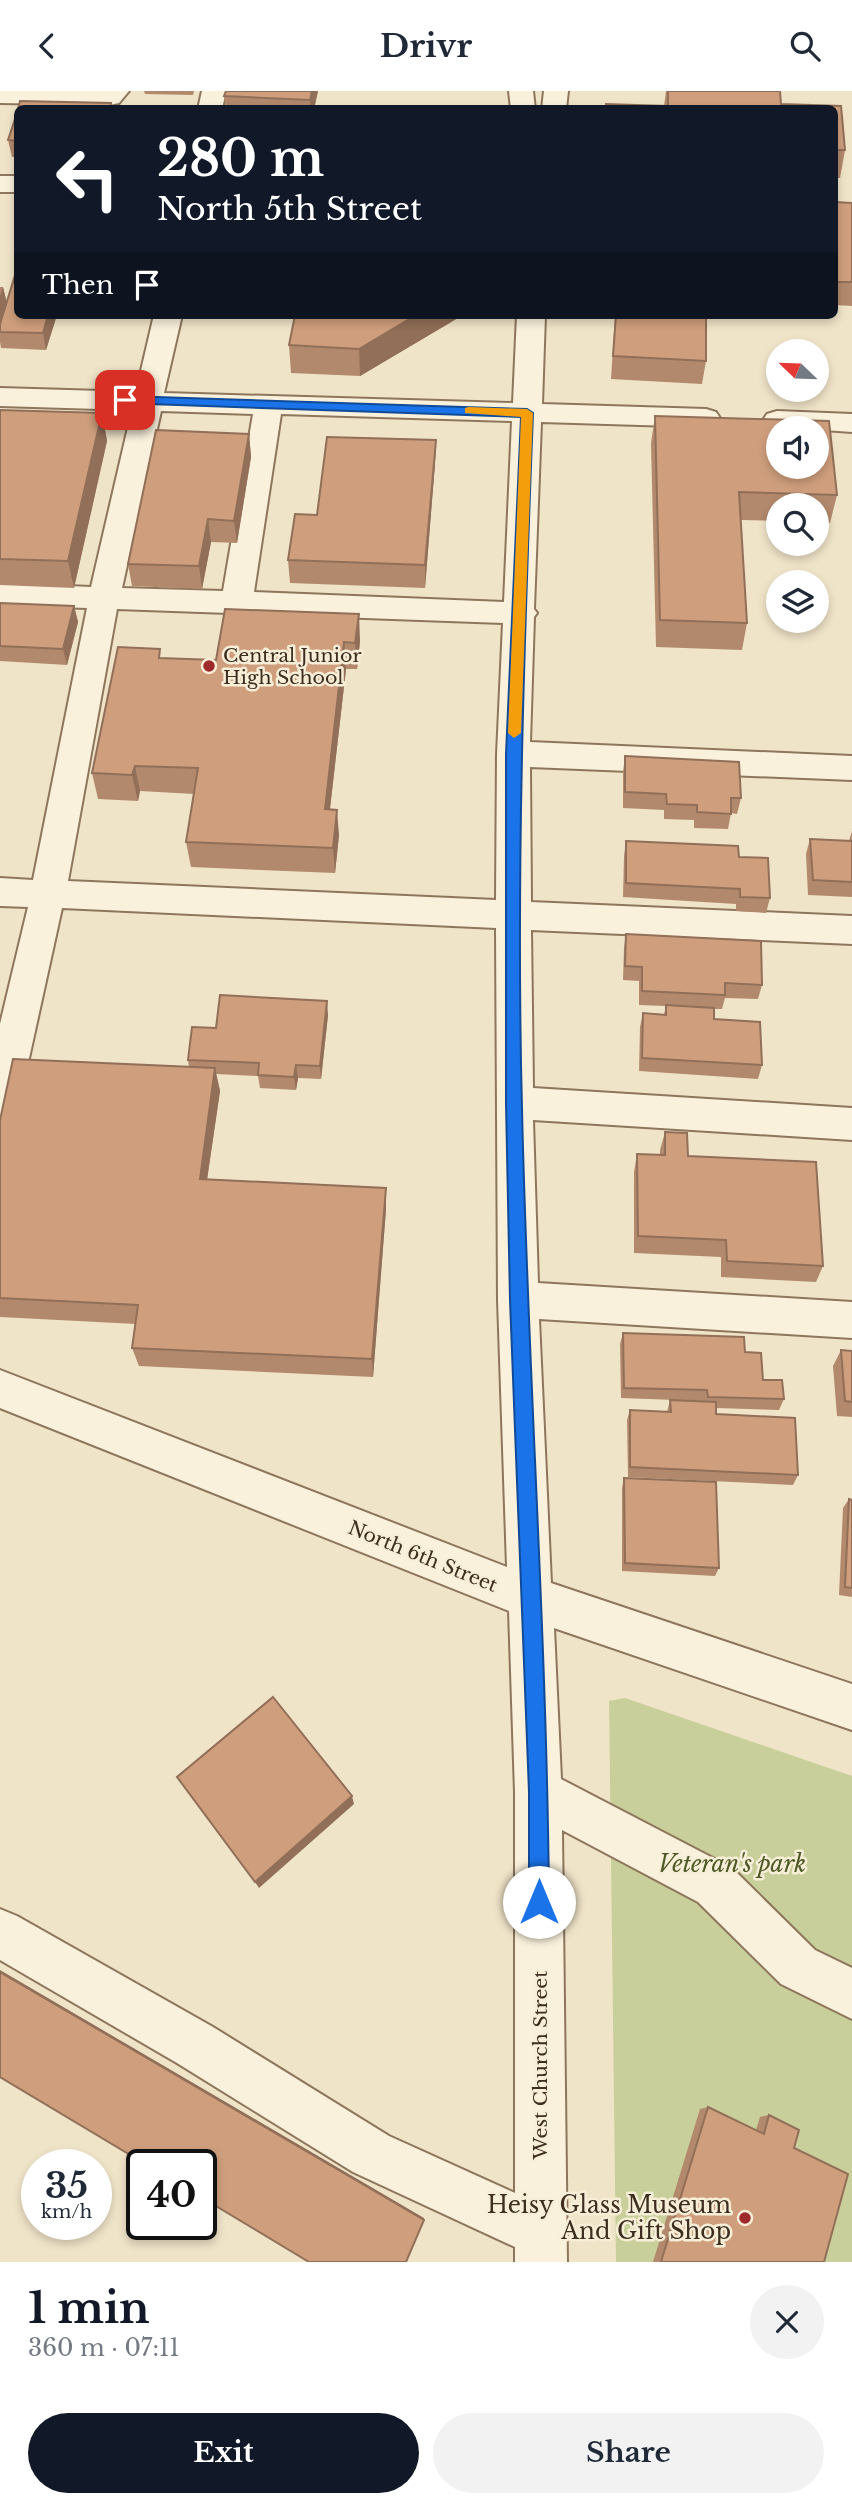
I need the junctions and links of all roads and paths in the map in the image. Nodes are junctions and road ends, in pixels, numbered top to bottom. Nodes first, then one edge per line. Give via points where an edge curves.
1 (117, 91) edge
2 (0, 96) edge
3 (167, 319) edge
4 (531, 319) edge
5 (0, 397) edge
6 (150, 401) junction
7 (269, 403) junction
8 (527, 413) junction
9 (852, 423) edge
10 (0, 594) edge
11 (104, 598) junction
12 (237, 603) junction
13 (521, 613) junction
14 (513, 754) junction
15 (852, 768) edge
16 (0, 892) edge
17 (48, 894) junction
18 (513, 914) junction
19 (852, 930) edge
20 (514, 1103) junction
21 (0, 1104) edge
22 (852, 1124) edge
23 (518, 1300) junction
24 (852, 1320) edge
25 (0, 1388) edge
26 (530, 1598) junction
27 (852, 1707) edge
28 (538, 1792) junction
29 (0, 1933) edge
30 (852, 1994) edge
31 (541, 2247) edge

1 - 2 street via 110,98
3 - 6 street
4 - 8 street, West Church Street
5 - 6 street
6 - 7 street
6 - 11 street
7 - 8 street
7 - 12 street
8 - 9 street
8 - 13 street, West Church Street
10 - 11 street
11 - 12 street
11 - 17 street
12 - 13 street
13 - 14 street, West Church Street
14 - 15 street
14 - 18 street, West Church Street
16 - 17 street
17 - 18 street
17 - 21 street
18 - 19 street
18 - 20 street, West Church Street
20 - 22 street
20 - 23 street, West Church Street
23 - 24 street
23 - 26 street, West Church Street
25 - 26 street, North 6th Street
26 - 27 street, North 6th Street
26 - 28 street, West Church Street
28 - 30 street via 715,1885 798,1967
28 - 31 street, West Church Street
29 - 31 street via 195,2045 371,2154

